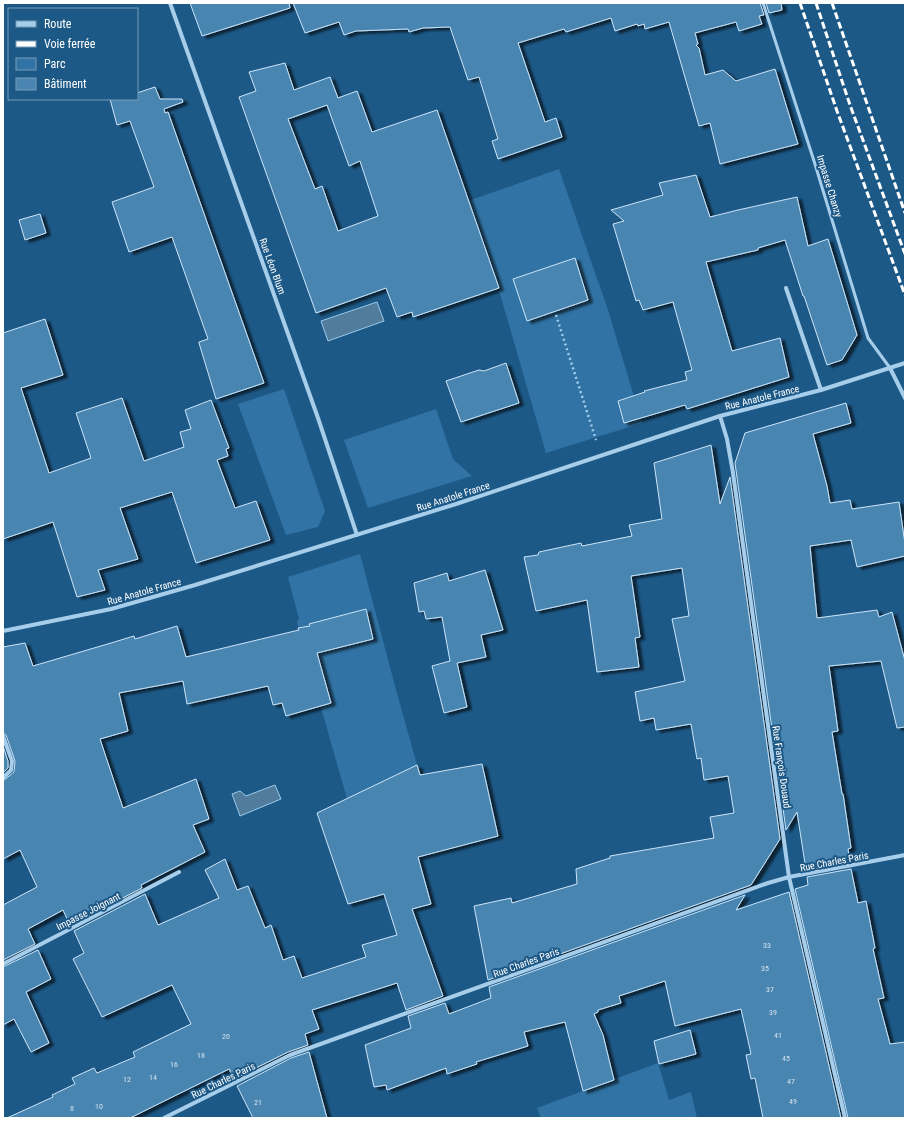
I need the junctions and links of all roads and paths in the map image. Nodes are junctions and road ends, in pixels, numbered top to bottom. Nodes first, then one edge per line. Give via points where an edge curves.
1 (170, 3) edge
2 (763, 3) edge
3 (786, 288) dead end
4 (556, 315) dead end
5 (905, 363) edge
6 (890, 368) junction
7 (821, 390) junction
8 (905, 398) edge
9 (720, 416) junction
10 (601, 456) junction
11 (357, 535) junction
12 (3, 631) edge
13 (3, 736) edge
14 (3, 778) edge
15 (905, 855) edge
16 (179, 872) dead end
17 (789, 877) junction
18 (3, 964) edge
19 (164, 1118) edge
20 (845, 1118) edge

1 - 11 street, Rue Léon Blum via 318,418
2 - 6 lane, Impasse Chanzy via 868,338
3 - 7 street
4 - 10 path
5 - 6 street, Rue Anatole France
6 - 7 street, Rue Anatole France
6 - 8 street
7 - 9 street, Rue Anatole France
9 - 10 street, Rue Anatole France
9 - 17 street, Rue François Douaud via 733,473
10 - 11 street, Rue Anatole France
11 - 12 street, Rue Anatole France via 111,610
13 - 14 street via 12,762 11,770
15 - 17 street, Rue Charles Paris
16 - 18 street, Impasse Joignant
17 - 19 street, Rue Charles Paris via 290,1056
17 - 20 street, Rue François Douaud

